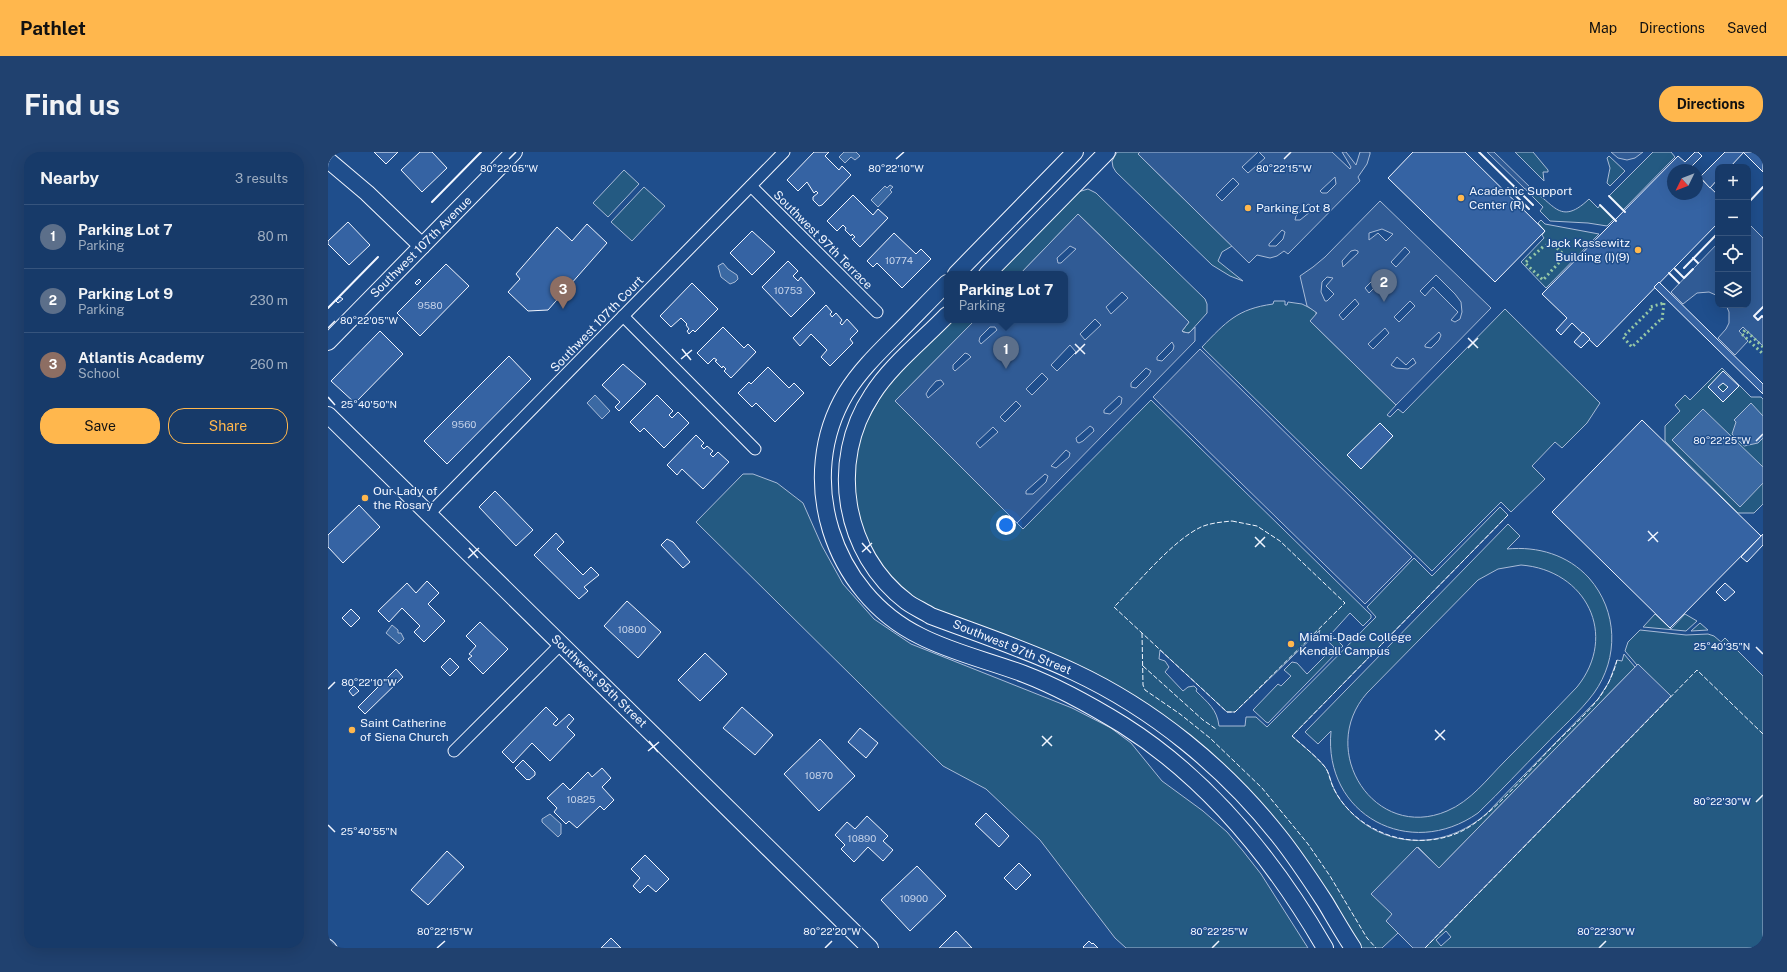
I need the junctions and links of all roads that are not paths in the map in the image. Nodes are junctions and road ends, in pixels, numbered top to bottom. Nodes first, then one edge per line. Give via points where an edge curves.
1 (514, 152) edge
2 (784, 152) edge
3 (1075, 152) edge
4 (1107, 152) edge
5 (328, 160) edge
6 (751, 186) junction
7 (422, 246) junction
8 (959, 271) edge
9 (990, 271) edge
10 (944, 286) edge
11 (877, 312) dead end
12 (623, 316) junction
13 (944, 318) edge
14 (328, 342) edge
15 (328, 414) edge
16 (756, 449) dead end
17 (428, 515) junction
18 (561, 644) junction
19 (1056, 688) junction
20 (1115, 694) junction
21 (454, 751) dead end
22 (1308, 918) junction
23 (328, 945) edge
24 (331, 948) edge
25 (870, 948) edge
26 (1325, 948) edge
27 (1336, 948) edge
28 (1353, 948) edge

1 - 7 street, Southwest 107th Avenue
2 - 6 street, Southwest 107th Court
3 - 8 street
4 - 9 street
5 - 7 street
6 - 11 street, Southwest 97th Terrace
6 - 12 street, Southwest 107th Court
7 - 14 street, Southwest 107th Avenue
10 - 19 street, Southwest 97th Street via 876,355 845,395 833,420 823,469 822,488 828,521 839,552 855,581 885,613 920,636
12 - 16 street
12 - 17 street, Southwest 107th Court
13 - 20 street, Southwest 97th Street via 880,383 864,406 851,442 847,486 851,519 862,549 883,578 908,603 931,616 1076,672
15 - 17 street, Southwest 95th Street
17 - 18 street, Southwest 95th Street
18 - 21 street
18 - 25 street, Southwest 95th Street
19 - 20 street via 1068,681 1099,696
19 - 22 street, Southwest 97th Street via 1133,732 1159,750 1224,808 1257,846
20 - 28 street, Southwest 97th Street via 1192,746 1248,800 1278,834 1300,865
22 - 26 street, Southwest 97th Street
22 - 27 street via 1326,934
23 - 24 street

